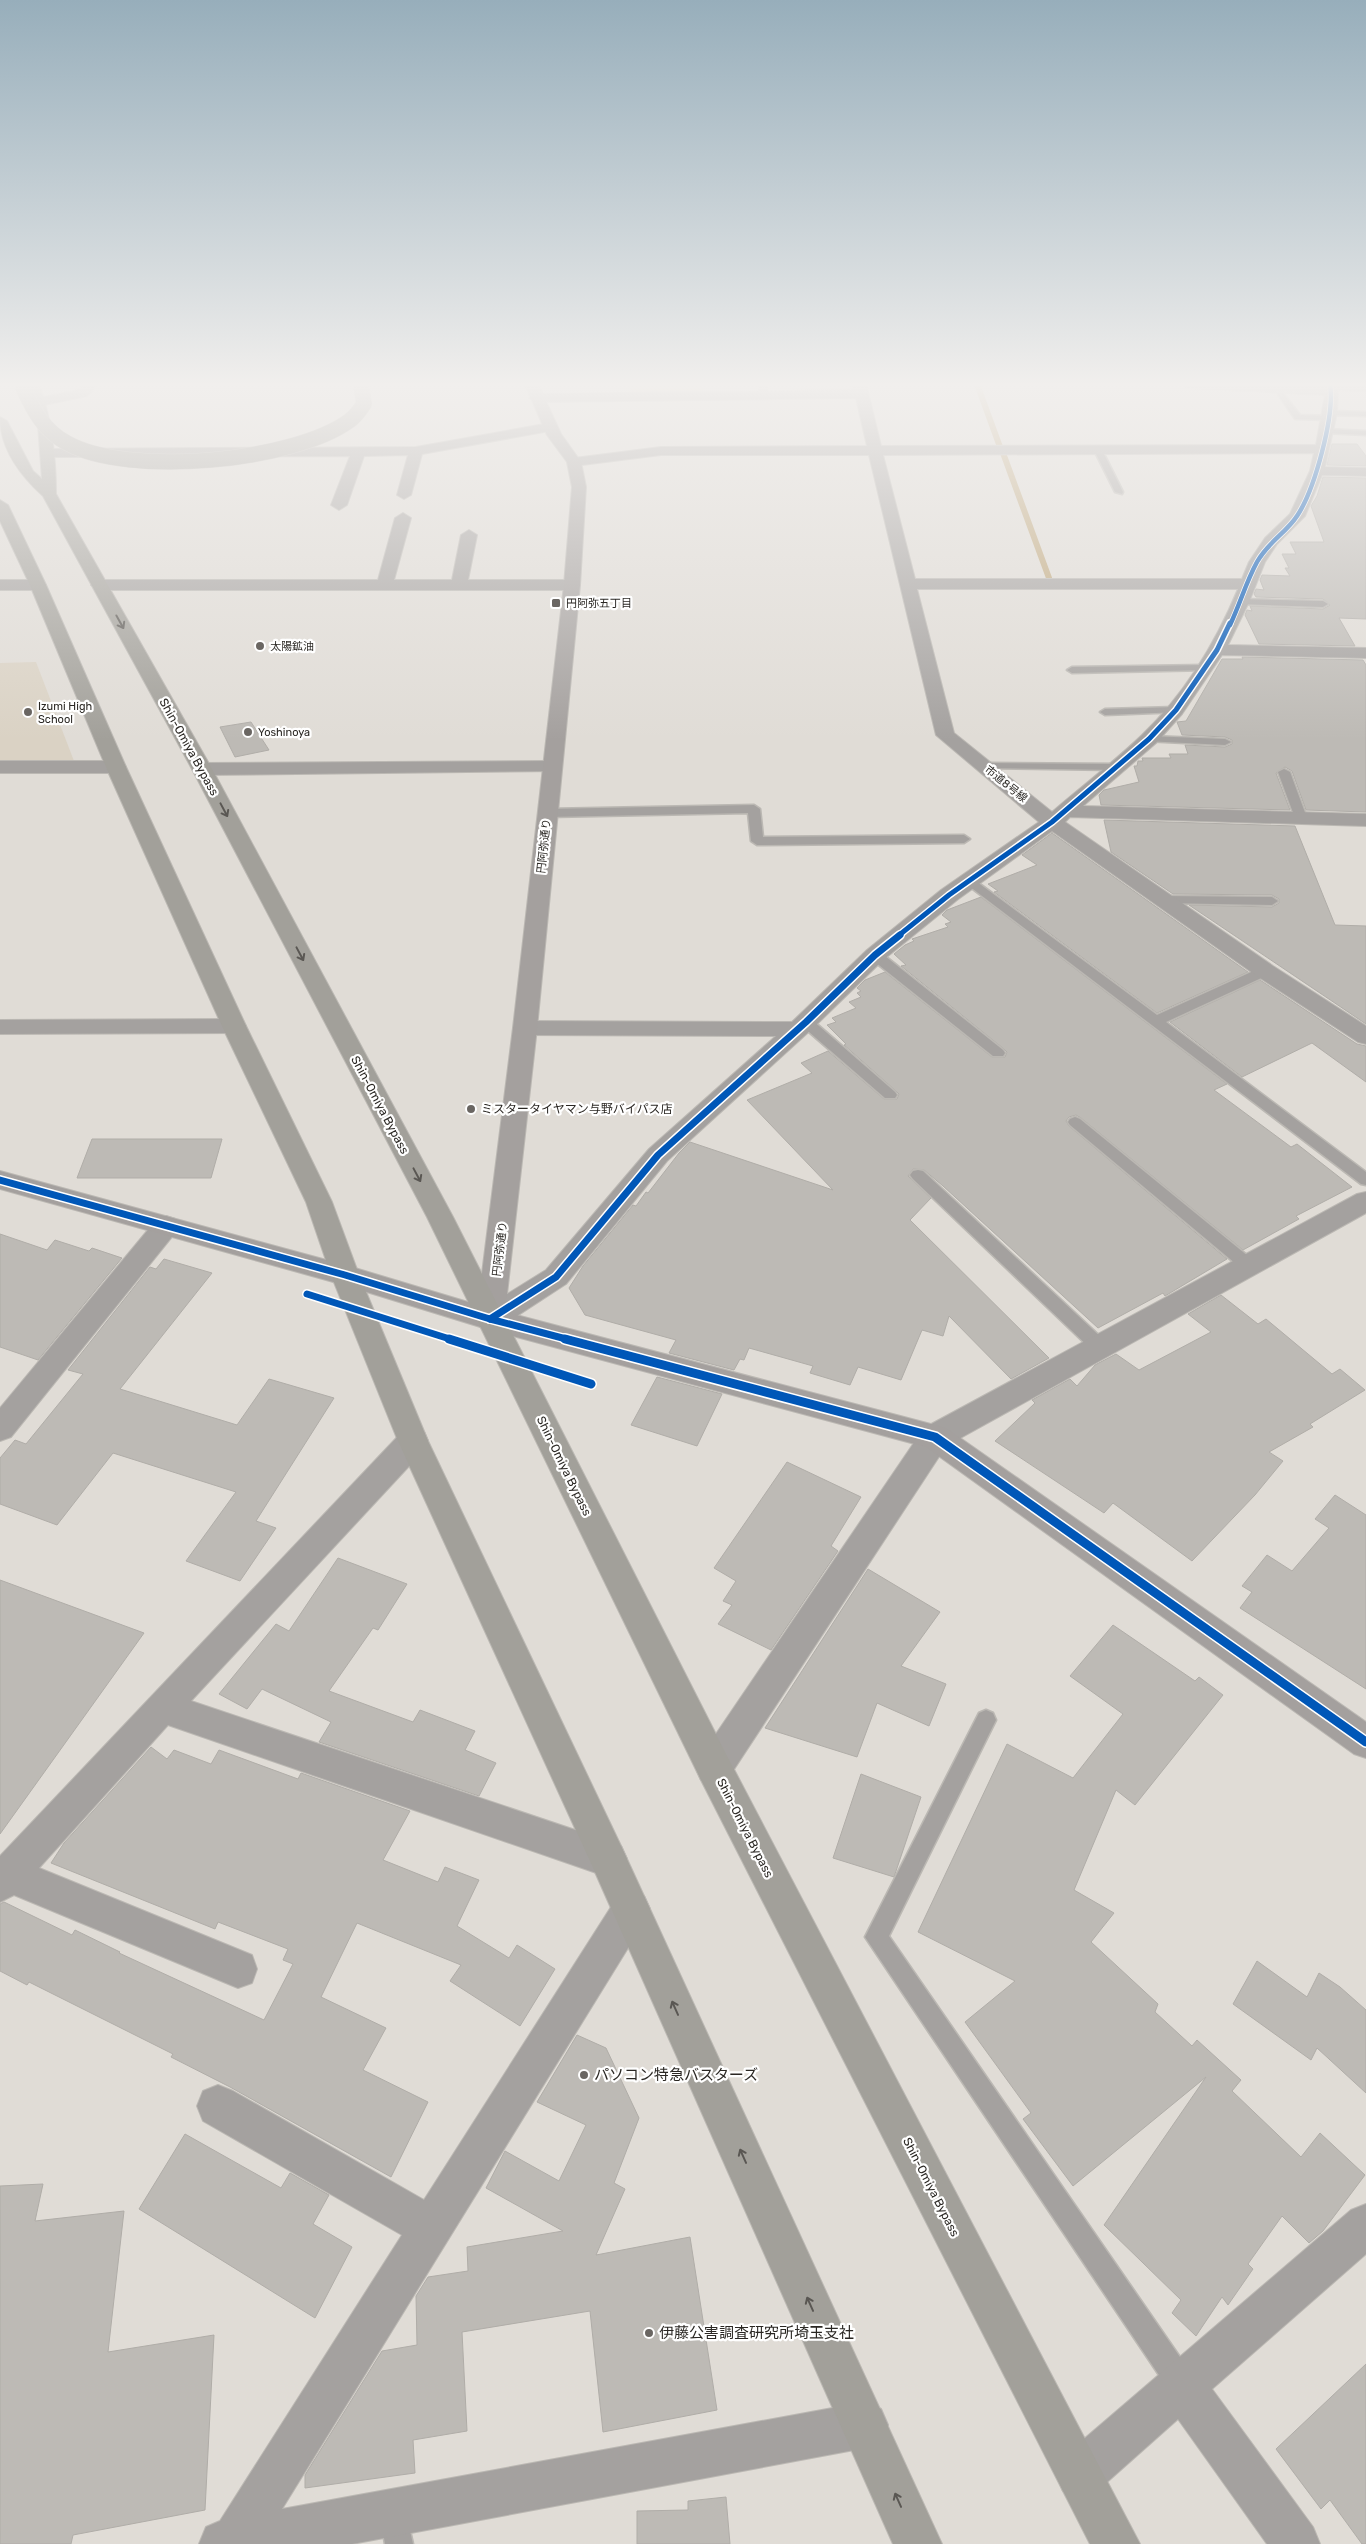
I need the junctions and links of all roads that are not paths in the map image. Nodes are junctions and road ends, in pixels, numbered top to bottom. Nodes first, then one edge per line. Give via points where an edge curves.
1 (54, 503) edge
2 (578, 503) edge
3 (888, 503) edge
4 (1303, 503) edge
5 (0, 505) edge
6 (403, 518) dead end
7 (469, 535) dead end
8 (99, 584) junction
9 (459, 584) junction
10 (572, 584) junction
11 (909, 584) junction
12 (0, 585) edge
13 (38, 585) junction
14 (385, 585) junction
15 (1244, 593) junction
16 (1323, 604) dead end
17 (1366, 653) edge
18 (1211, 659) junction
19 (1072, 670) dead end
20 (1176, 710) junction
21 (1105, 712) dead end
22 (1149, 740) junction
23 (1225, 742) dead end
24 (983, 766) junction
25 (0, 767) edge
26 (116, 767) junction
27 (552, 767) junction
28 (1118, 767) junction
29 (202, 769) junction
30 (1284, 772) dead end
31 (547, 813) junction
32 (1058, 817) junction
33 (1301, 818) junction
34 (1366, 820) edge
35 (964, 839) dead end
36 (969, 880) junction
37 (1164, 900) junction
38 (1272, 901) dead end
39 (875, 955) junction
40 (1265, 971) junction
41 (1156, 1021) junction
42 (802, 1025) junction
43 (234, 1026) junction
44 (0, 1027) edge
45 (525, 1028) junction
46 (1366, 1037) edge
47 (998, 1053) dead end
48 (890, 1095) dead end
49 (1075, 1122) dead end
50 (918, 1175) dead end
51 (0, 1180) edge
52 (1366, 1180) edge
53 (1366, 1202) edge
54 (166, 1226) junction
55 (1248, 1265) junction
56 (345, 1275) junction
57 (490, 1319) junction
58 (1099, 1346) junction
59 (0, 1430) edge
60 (935, 1437) junction
61 (413, 1441) junction
62 (162, 1707) junction
63 (986, 1720) dead end
64 (1366, 1742) edge
65 (714, 1768) junction
66 (608, 1860) junction
67 (4, 1878) edge
68 (631, 1909) junction
69 (238, 1970) dead end
70 (218, 2106) dead end
71 (1366, 2225) edge
72 (432, 2228) junction
73 (1182, 2385) junction
74 (865, 2425) junction
75 (1080, 2474) junction
76 (396, 2528) edge
77 (228, 2543) edge
78 (918, 2544) edge
79 (1116, 2544) edge
80 (1296, 2544) edge

1 - 8 highway, Shin-Omiya Bypass
2 - 10 street, 円阿弥通り
3 - 11 street, 市道8号線
4 - 15 street via 1297,516 1271,541 1257,562
5 - 13 highway
6 - 14 street
7 - 9 street
8 - 14 street
8 -> 29 highway, Shin-Omiya Bypass
9 - 10 street
9 - 14 street
10 - 27 street, 円阿弥通り
11 - 15 street
11 - 24 street, 市道8号線 via 945,735
12 - 13 street
13 - 26 highway
15 - 16 lane
15 - 18 street
17 - 18 street
18 - 19 lane
18 - 20 street
20 - 21 lane
20 - 22 street
22 - 23 lane
22 - 28 street
24 - 28 lane
24 - 32 street, 市道8号線
25 - 26 street
26 - 43 highway
27 - 29 street
27 - 31 street, 円阿弥通り
28 - 32 street
29 -> 57 highway, Shin-Omiya Bypass via 440,1217
30 - 33 lane
31 - 35 lane via 754,809 757,841
31 - 45 street, 円阿弥通り
32 - 33 street
32 - 36 street
32 - 37 street, 市道8号線
33 - 34 street
36 - 39 street
36 - 41 lane
37 - 38 lane
37 - 40 street, 市道8号線
39 - 42 street
39 - 47 lane
40 - 41 lane
40 - 46 street, 市道8号線
41 - 52 lane
42 - 45 street
42 - 48 lane
42 - 57 street via 658,1154 556,1277
43 - 44 street
43 - 56 highway via 319,1202
45 - 57 street, 円阿弥通り
49 - 55 lane
50 - 58 lane
51 - 54 street
53 - 55 street
54 - 56 street
54 - 59 street
55 - 58 street
56 - 57 street
56 - 61 highway
57 - 60 street
57 - 65 highway, Shin-Omiya Bypass
58 - 60 street
60 - 64 street
60 - 65 street
61 - 62 street
61 - 66 highway
62 - 66 street
62 - 67 street
63 - 73 lane via 876,1937
65 - 75 highway, Shin-Omiya Bypass
66 - 68 highway
67 - 69 street
68 - 72 street
74 -> 68 highway
70 - 72 street
71 - 73 street
72 - 77 street
73 - 75 street
73 - 80 street
74 - 76 street
78 -> 74 highway
75 - 79 highway, Shin-Omiya Bypass
76 - 77 street

